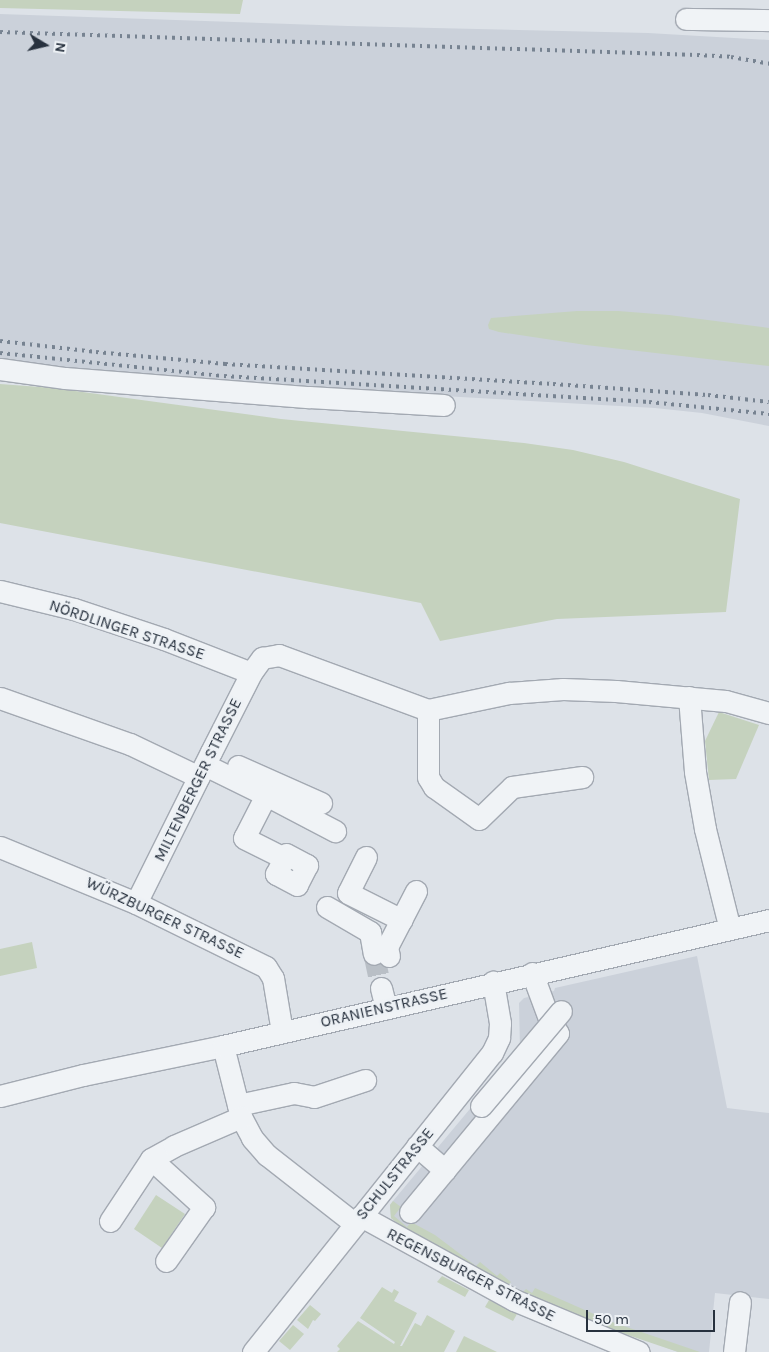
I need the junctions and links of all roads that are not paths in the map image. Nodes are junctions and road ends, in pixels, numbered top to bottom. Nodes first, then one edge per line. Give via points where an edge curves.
1 (686, 19) dead end
2 (769, 20) edge
3 (0, 369) edge
4 (444, 405) dead end
5 (0, 591) edge
6 (257, 666) junction
7 (689, 697) junction
8 (0, 698) edge
9 (428, 710) junction
10 (769, 713) edge
11 (205, 765) junction
12 (582, 777) dead end
13 (266, 795) junction
14 (321, 803) dead end
15 (335, 831) dead end
16 (0, 847) edge
17 (284, 858) dead end
18 (366, 858) dead end
19 (416, 891) dead end
20 (136, 903) junction
21 (327, 907) dead end
22 (402, 920) junction
23 (769, 920) edge
24 (730, 929) junction
25 (532, 973) junction
26 (493, 982) junction
27 (554, 1018) junction
28 (282, 1032) junction
29 (223, 1046) junction
30 (365, 1080) dead end
31 (0, 1096) edge
32 (239, 1111) junction
33 (479, 1128) junction
34 (417, 1146) junction
35 (151, 1159) junction
36 (445, 1170) junction
37 (410, 1212) dead end
38 (358, 1220) junction
39 (110, 1221) dead end
40 (166, 1261) dead end
41 (740, 1302) dead end
42 (253, 1352) edge
43 (639, 1352) edge
44 (734, 1352) edge

1 - 2 street
3 - 4 street via 85,379
5 - 6 street, NÖRDLINGER STRASSE
6 - 9 street via 279,655
6 - 11 street, MILTENBERGER STRASSE
7 - 9 street via 563,689 509,693
7 - 10 street via 726,701
7 - 24 street via 695,772 705,829
8 - 11 street via 130,744
9 - 12 street via 428,777 434,787 479,819 512,787
11 - 13 street
11 - 14 street
11 - 20 street, MILTENBERGER STRASSE
13 - 15 street
13 - 17 street via 244,838
16 - 20 street, WÜRZBURGER STRASSE
18 - 22 street via 348,893
19 - 22 street
20 - 28 street, WÜRZBURGER STRASSE via 266,967 272,978
21 - 22 street via 370,932 381,955
23 - 24 street, ORANIENSTRASSE
24 - 25 street, ORANIENSTRASSE
25 - 26 street, ORANIENSTRASSE
25 - 27 street
26 - 28 street, ORANIENSTRASSE via 390,997
26 - 34 street, SCHULSTRASSE via 500,1015 499,1038 492,1053 464,1077
27 - 33 street, bridge via 481,1106 476,1118
27 - 33 street via 558,1033
28 - 29 street, ORANIENSTRASSE
29 - 31 street, ORANIENSTRASSE
29 - 32 street, REGENSBURGER STRASSE
30 - 32 street via 314,1097 294,1093
32 - 35 street
32 - 38 street, REGENSBURGER STRASSE via 252,1138 267,1155
33 - 36 street
34 - 36 street
34 - 38 street, SCHULSTRASSE
35 - 39 street
35 - 40 street via 204,1206
36 - 37 street
38 - 42 street, SCHULSTRASSE
38 - 43 street, REGENSBURGER STRASSE via 514,1300
41 - 44 street

